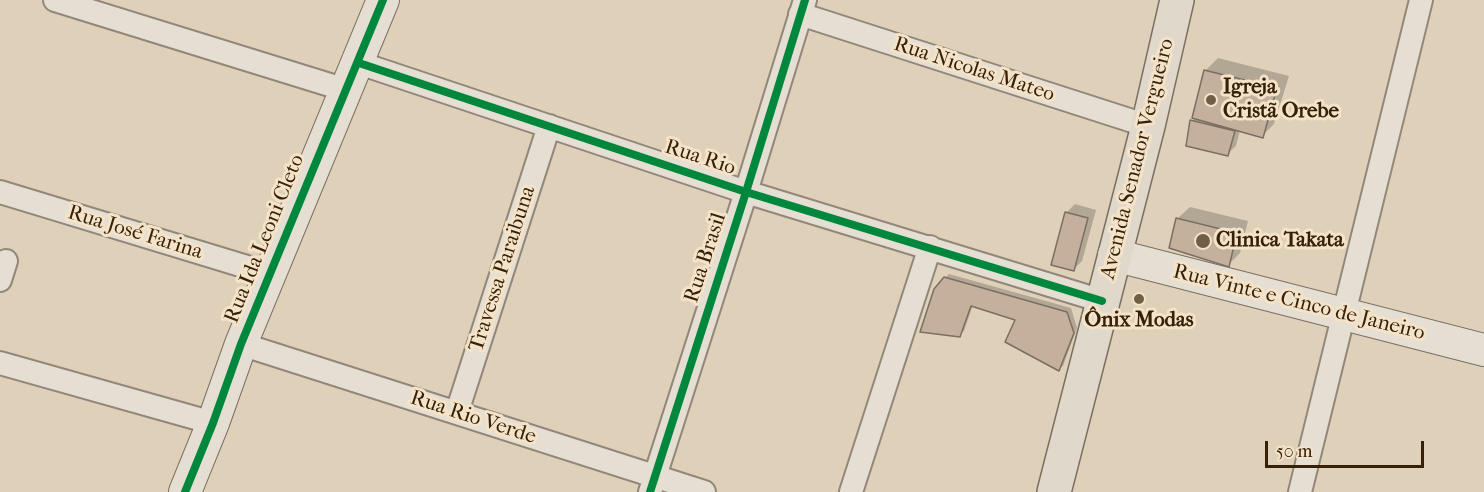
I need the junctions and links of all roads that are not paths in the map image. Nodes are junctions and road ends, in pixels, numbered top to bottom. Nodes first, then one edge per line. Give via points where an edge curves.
1 (55, 0) edge
2 (383, 0) edge
3 (1177, 0) edge
4 (1421, 0) edge
5 (802, 7) edge
6 (352, 76) junction
7 (549, 126) junction
8 (1148, 126) junction
9 (0, 192) edge
10 (746, 192) junction
11 (930, 247) junction
12 (1114, 255) junction
13 (270, 274) junction
14 (1102, 301) junction
15 (1344, 315) junction
16 (242, 344) junction
17 (1484, 350) edge
18 (0, 363) edge
19 (457, 412) junction
20 (213, 423) junction
21 (652, 485) edge
22 (185, 492) edge
23 (704, 492) edge
24 (851, 492) edge
25 (1054, 492) edge
26 (1300, 492) edge

1 - 6 street, Rua Rio
2 - 6 street, Rua Ida Leoni Cleto
3 - 8 main road, Avenida Senador Vergueiro
4 - 15 street
5 - 8 street, Rua Nicolas Mateo
5 - 10 street, Rua Brasil
6 - 7 street, Rua Rio
6 - 13 street, Rua Ida Leoni Cleto
7 - 10 street, Rua Rio
7 - 19 street, Travessa Paraibuna
8 - 12 main road, Avenida Senador Vergueiro
9 - 13 street, Rua José Farina
10 - 11 street, Rua Rio
10 - 21 street, Rua Brasil
11 - 14 street, Rua Rio
11 - 24 street
12 - 14 main road, Avenida Senador Vergueiro
12 - 15 street, Rua Vinte e Cinco de Janeiro
13 - 16 street, Rua Ida Leoni Cleto
14 - 25 main road, Avenida Senador Vergueiro
15 - 17 street, Rua Vinte e Cinco de Janeiro
15 - 26 street
16 - 19 street, Rua Rio Verde
16 - 20 street, Rua Ida Leoni Cleto
18 - 20 street
19 - 21 street, Rua Rio Verde
20 - 22 street, Rua Ida Leoni Cleto
21 - 23 street, Rua Rio Verde

